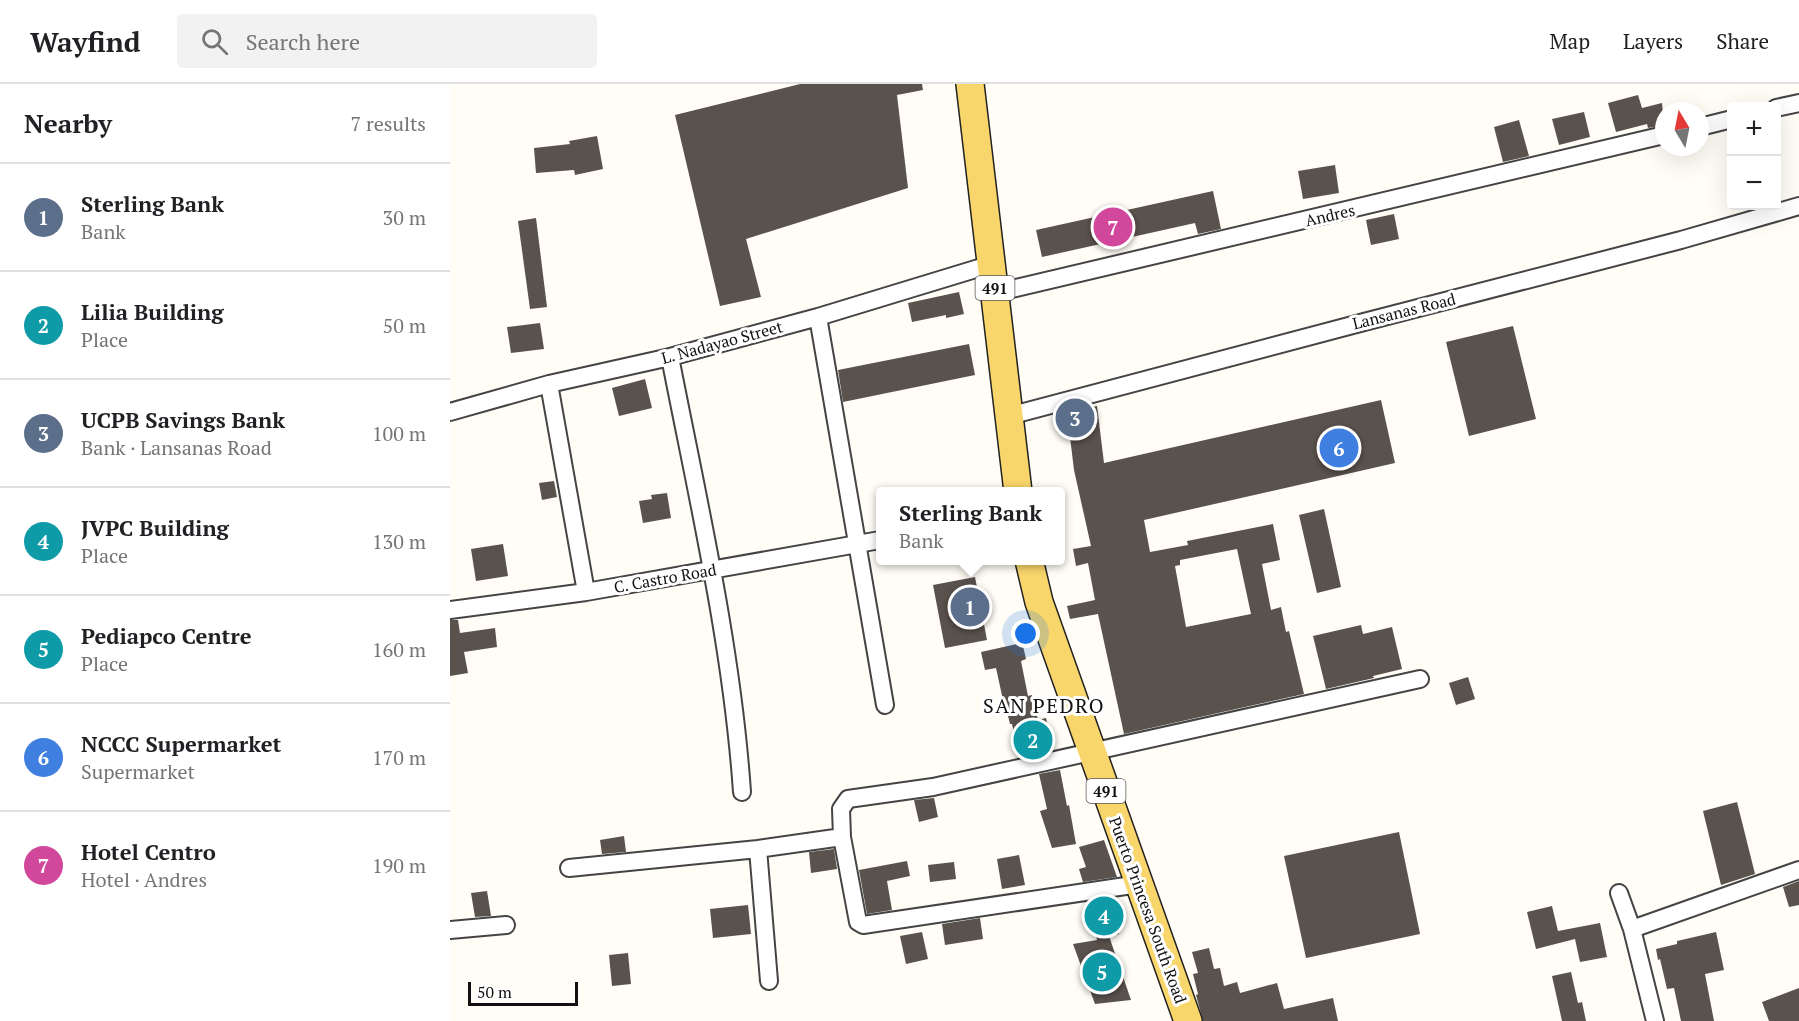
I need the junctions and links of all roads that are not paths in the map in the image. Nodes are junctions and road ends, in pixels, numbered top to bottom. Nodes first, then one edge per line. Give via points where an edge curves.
1 (970, 84) edge
2 (1799, 103) edge
3 (1781, 107) edge
4 (1727, 120) edge
5 (1709, 125) edge
6 (1655, 137) edge
7 (1799, 206) edge
8 (992, 264) junction
9 (995, 293) junction
10 (818, 317) junction
11 (670, 357) junction
12 (549, 384) junction
13 (450, 412) edge
14 (1009, 416) junction
15 (1017, 487) edge
16 (876, 541) edge
17 (858, 544) junction
18 (1030, 565) edge
19 (711, 570) junction
20 (586, 592) junction
21 (450, 610) edge
22 (1420, 679) dead end
23 (885, 705) dead end
24 (1092, 752) junction
25 (742, 792) dead end
26 (842, 837) junction
27 (758, 849) junction
28 (569, 868) dead end
29 (1799, 870) edge
30 (1139, 884) junction
31 (1619, 892) dead end
32 (506, 925) dead end
33 (1632, 929) junction
34 (450, 930) edge
35 (769, 981) dead end
36 (1188, 1021) edge
37 (1655, 1021) edge

1 - 8 main road, 491
2 - 3 street
4 - 5 street
6 - 9 street, Andres
7 - 14 street, Lansanas Road
8 - 9 main road, 491
8 - 10 street, L. Nadayao Street
9 - 14 main road, 491
10 - 11 street, L. Nadayao Street
10 - 17 street
11 - 12 street, L. Nadayao Street
11 - 19 street
12 - 13 street, L. Nadayao Street
12 - 20 street
14 - 15 main road, 491
16 - 17 street, C. Castro Road
17 - 19 street, C. Castro Road
17 - 23 street
18 - 24 main road, Puerto Princesa South Road / 491 via 1039,602
19 - 20 street, C. Castro Road
19 - 25 street via 738,730
20 - 21 street, C. Castro Road
22 - 24 street
24 - 26 street via 933,787 848,800 841,809
24 - 30 main road, Puerto Princesa South Road / 491
26 - 27 street
26 - 30 street via 858,922 863,925
27 - 28 street
27 - 35 street
29 - 33 street
30 - 36 main road, Puerto Princesa South Road / 491
31 - 33 street
32 - 34 street
33 - 37 street

